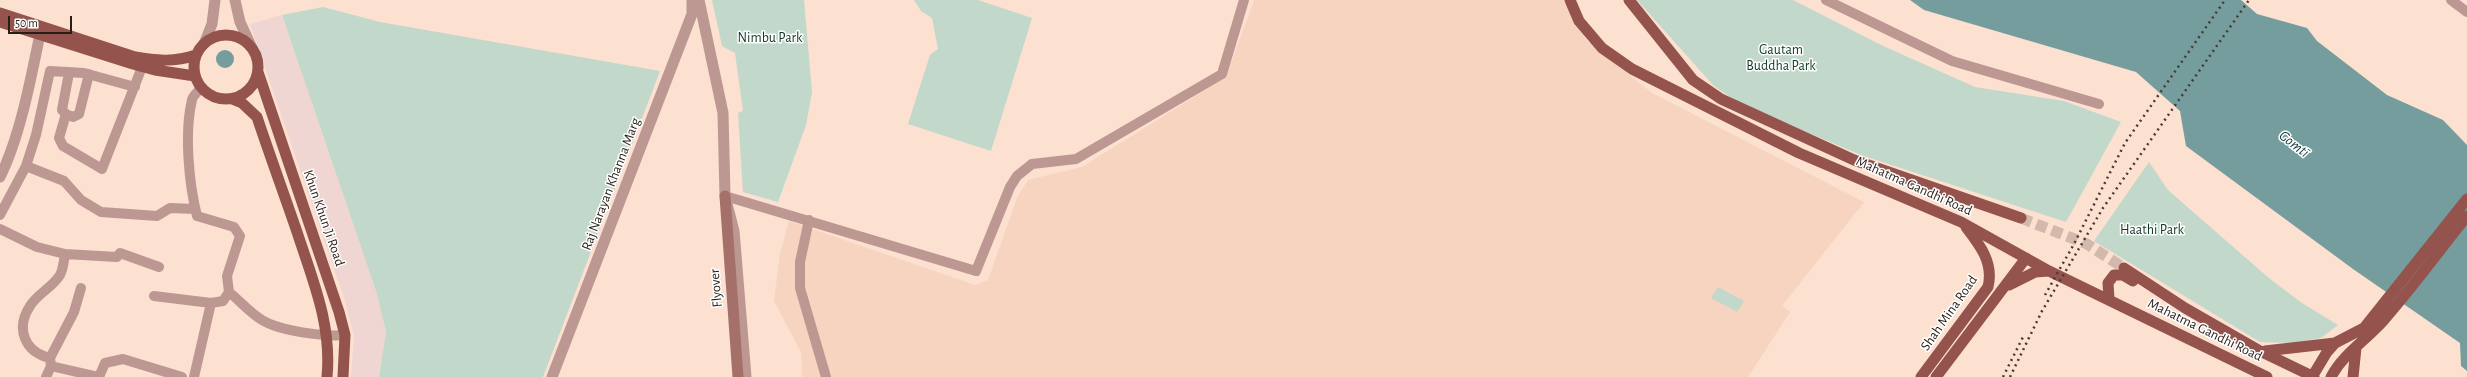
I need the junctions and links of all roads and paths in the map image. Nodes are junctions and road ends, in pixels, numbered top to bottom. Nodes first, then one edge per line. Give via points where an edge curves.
1 (215, 0) edge
2 (235, 0) edge
3 (692, 0) edge
4 (699, 0) edge
5 (1244, 0) edge
6 (1570, 0) edge
7 (1629, 0) edge
8 (1826, 0) edge
9 (2451, 0) edge
10 (2467, 12) edge
11 (0, 13) edge
12 (0, 22) edge
13 (40, 34) junction
14 (204, 44) junction
15 (252, 48) junction
16 (196, 55) junction
17 (156, 66) junction
18 (142, 67) junction
19 (258, 72) junction
20 (69, 73) junction
21 (88, 74) junction
22 (195, 76) junction
23 (1693, 80) junction
24 (135, 87) junction
25 (201, 88) junction
26 (1685, 96) junction
27 (232, 99) junction
28 (2099, 104) dead end
29 (66, 114) junction
30 (26, 166) junction
31 (0, 177) edge
32 (725, 196) junction
33 (2467, 199) edge
34 (195, 209) junction
35 (0, 215) edge
36 (2467, 216) edge
37 (2021, 218) tunnel mouth
38 (809, 220) junction
39 (1961, 222) junction
40 (0, 229) edge
41 (315, 235) junction
42 (300, 240) junction
43 (65, 254) junction
44 (2026, 258) junction
45 (159, 267) dead end
46 (2124, 268) tunnel mouth
47 (2049, 271) junction
48 (2006, 287) junction
49 (81, 288) dead end
50 (2157, 290) junction
51 (229, 292) junction
52 (154, 296) dead end
53 (2109, 299) junction
54 (212, 303) junction
55 (2379, 317) junction
56 (2355, 334) junction
57 (345, 335) junction
58 (328, 336) junction
59 (2335, 343) junction
60 (2359, 346) junction
61 (2260, 351) junction
62 (50, 362) junction
63 (46, 377) edge
64 (182, 377) edge
65 (194, 377) edge
66 (328, 377) edge
67 (343, 377) edge
68 (552, 377) edge
69 (738, 377) edge
70 (746, 377) edge
71 (826, 377) edge
72 (1920, 377) edge
73 (1936, 377) edge
74 (2267, 377) edge
75 (2313, 377) edge
76 (2331, 377) edge
77 (2353, 377) edge

1 - 14 street via 212,24
2 - 15 street via 240,22
3 - 68 street, Raj Narayan Khanna Marg via 692,14
4 - 32 street via 723,113
5 - 38 street via 1222,74 1076,159 1032,164 1017,176 1010,187 976,270
6 - 26 main road, Mahatma Gandhi Road via 1579,21 1602,48 1632,69
7 - 23 main road, Mahatma Gandhi Road
8 - 28 street via 1952,61
9 - 10 street
11 - 17 main road
12 - 13 main road
13 - 18 main road
13 - 31 street via 12,147
14 - 15 main road via 224,35 234,36
14 - 16 main road
15 - 19 main road
16 - 17 main road
16 - 22 main road
17 - 18 main road
17 - 22 main road
18 - 24 street
19 - 27 main road via 249,89
19 - 41 main road, Khun Khun Ji Road
20 - 21 street
20 - 29 street via 62,110
20 - 30 street via 50,71 36,135
21 - 24 street
21 - 29 street via 78,114 74,117
22 - 25 main road
23 - 26 main road
23 - 37 main road, Mahatma Gandhi Road via 1722,99 1854,160
24 - 29 street via 102,169 64,146 59,138
25 - 27 main road via 215,98
25 - 34 street via 192,100 189,141 190,190
26 - 39 main road, Mahatma Gandhi Road via 1799,153
27 - 42 main road via 257,117
30 - 34 street via 64,181 81,200 101,212 158,216 170,208
30 - 35 street
32 - 38 street
32 - 69 main road, Flyover
32 - 70 street via 734,231
33 - 55 main road
34 - 51 street via 197,216 234,227 240,236 227,276
36 - 55 main road
38 - 71 street via 800,262 800,288
39 - 44 main road, Mahatma Gandhi Road
39 - 72 main road, Shah Mina Road via 1986,256 1991,277 1984,293
40 - 43 street via 37,247
41 - 42 main road
41 - 57 main road, Khun Khun Ji Road
42 - 58 main road
43 - 45 street via 118,257 120,253
43 - 62 street via 60,275 30,306 24,322 23,337 37,355
44 - 47 main road, Mahatma Gandhi Road
44 - 48 main road, Shah Mina Road
46 - 50 main road, Mahatma Gandhi Road
47 - 48 main road via 2036,272
47 - 53 main road, Mahatma Gandhi Road
48 - 73 main road, Shah Mina Road
49 - 62 street via 74,312
50 - 53 main road via 2149,290 2123,275 2114,275 2108,284
50 - 61 main road, Mahatma Gandhi Road
51 - 54 street via 223,301
51 - 58 street via 263,320 306,333
52 - 54 street
53 - 74 main road, Mahatma Gandhi Road
54 - 65 street
55 - 56 main road
55 - 60 main road
56 - 59 main road
56 - 60 main road
57 - 58 street
57 - 67 main road, Khun Khun Ji Road
58 - 66 main road
59 - 61 main road via 2276,352
59 - 75 main road
60 - 76 main road via 2339,362
60 - 77 main road
61 - 75 main road, Mahatma Gandhi Road
62 - 63 street
62 - 64 street via 99,377 105,363 123,359

